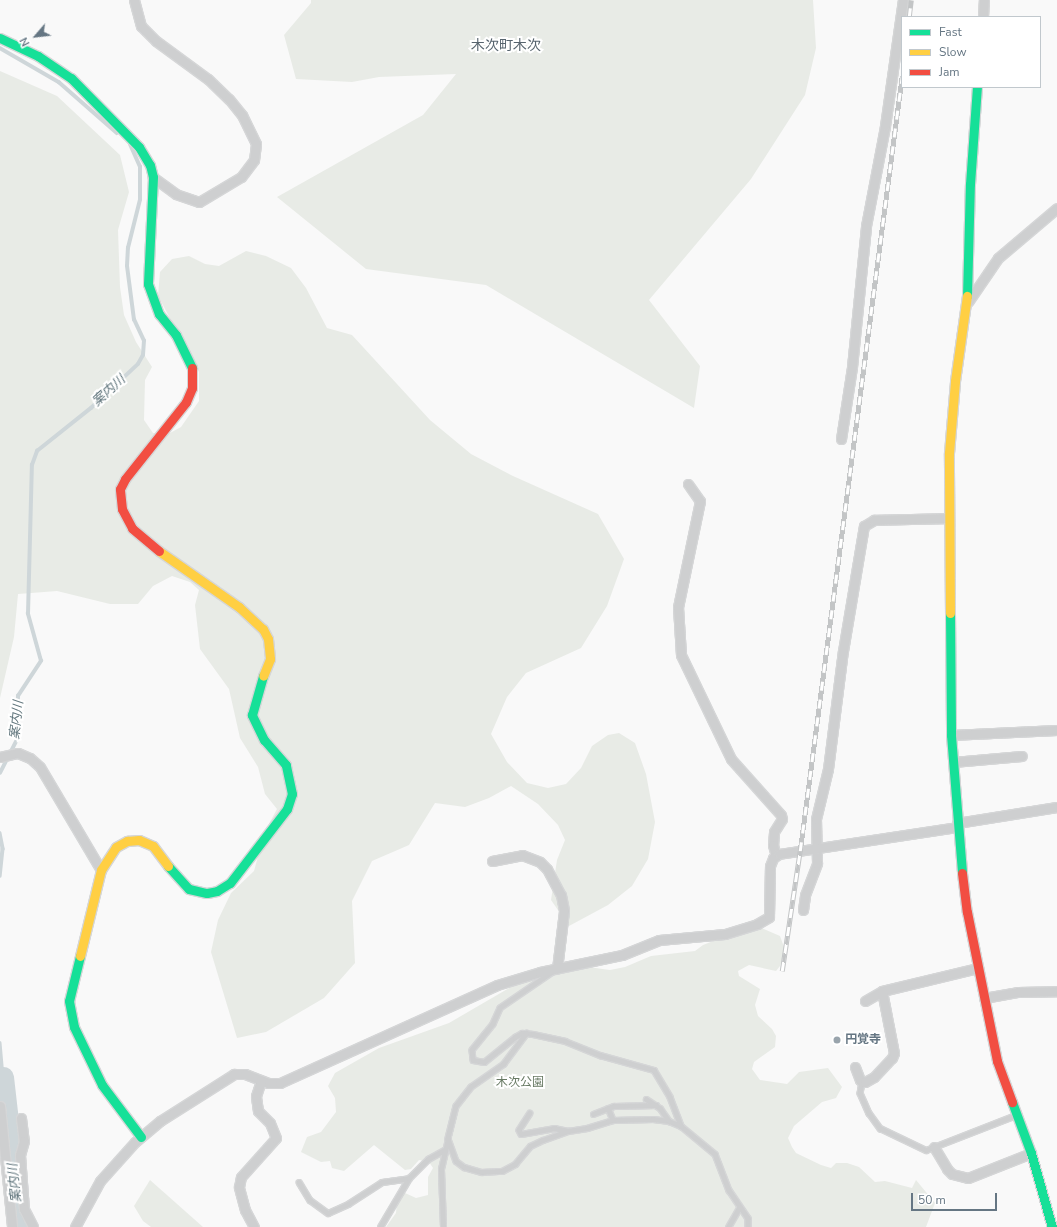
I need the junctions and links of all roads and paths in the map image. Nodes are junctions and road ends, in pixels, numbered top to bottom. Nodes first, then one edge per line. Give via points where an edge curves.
1 (134, 0) edge
2 (903, 0) edge
3 (984, 0) edge
4 (983, 16) edge
5 (0, 38) edge
6 (977, 88) edge
7 (153, 177) junction
8 (1057, 208) edge
9 (967, 303) junction
10 (841, 439) dead end
11 (688, 484) dead end
12 (948, 518) junction
13 (1057, 730) edge
14 (951, 735) junction
15 (1, 756) edge
16 (1022, 756) dead end
17 (953, 762) junction
18 (1057, 807) edge
19 (957, 825) junction
20 (818, 848) junction
21 (776, 856) junction
22 (492, 861) dead end
23 (101, 870) junction
24 (804, 910) dead end
25 (978, 968) junction
26 (557, 969) junction
27 (882, 991) junction
28 (1057, 991) edge
29 (984, 998) junction
30 (865, 1001) dead end
31 (527, 1034) junction
32 (855, 1067) dead end
33 (261, 1081) junction
34 (862, 1082) junction
35 (646, 1099) dead end
36 (656, 1105) junction
37 (0, 1106) edge
38 (608, 1108) junction
39 (530, 1113) dead end
40 (593, 1114) dead end
41 (1016, 1115) junction
42 (21, 1118) dead end
43 (612, 1120) junction
44 (669, 1121) junction
45 (681, 1126) junction
46 (568, 1131) junction
47 (140, 1137) junction
48 (448, 1139) junction
49 (934, 1147) junction
50 (444, 1150) junction
51 (1031, 1153) junction
52 (409, 1178) junction
53 (299, 1182) dead end
54 (739, 1208) junction
55 (17, 1209) junction
56 (12, 1227) edge
57 (33, 1227) edge
58 (74, 1227) edge
59 (254, 1227) edge
60 (380, 1227) edge
61 (443, 1227) edge
62 (728, 1227) edge
63 (748, 1227) edge
64 (1052, 1227) edge

1 - 7 street via 141,26 156,41 208,79 229,100 242,115 256,144 254,160 241,177 199,202 176,194
2 - 10 street via 886,126 866,226 856,337
3 - 4 street
5 - 7 street via 38,56 70,78 139,147 150,165
6 - 9 street via 970,184
7 - 23 street via 148,284 160,314 188,356 192,388 186,402 125,479 120,489 122,508 132,528 141,538 239,607 263,629 268,639 270,659 257,690 252,715 264,740 286,765 292,794 287,809 274,829 230,883 217,891 207,893 189,889 181,883 153,846 139,840 127,841 116,847
8 - 9 street via 998,258
9 - 12 street via 954,381
11 - 21 street via 700,501 678,607 681,655 731,759 781,815 782,819 774,832 773,845
12 - 14 street
12 - 20 street via 874,520 864,526 843,651 828,769 816,819
13 - 14 street
14 - 17 street
15 - 23 street via 18,754 30,758 40,767
16 - 17 street
17 - 19 street
18 - 19 street
19 - 20 street
19 - 25 street via 961,873
20 - 21 street
20 - 24 street via 815,870 805,896
21 - 26 street via 770,866 770,913 766,919 725,934 659,940 622,956
22 - 26 street via 522,855 540,862 548,869 563,902
23 - 47 street via 69,1001 69,1011 102,1085
25 - 27 street
25 - 29 street
26 - 31 lane via 505,1003 497,1012 493,1024 474,1046 472,1058 475,1062 484,1062 515,1037
26 - 33 street via 497,985 280,1083
27 - 30 street
27 - 34 street via 894,1053 881,1071
28 - 29 street via 1018,992
29 - 41 street via 997,1061
31 - 45 lane via 565,1041 600,1055 654,1070 670,1097
31 - 48 lane via 504,1064 472,1087 459,1102 452,1118
32 - 34 street
33 - 47 street via 245,1074 234,1074
33 - 59 street via 256,1096 258,1111 270,1123 276,1138 242,1177 239,1187 245,1210
34 - 49 lane via 860,1093 865,1106 880,1128 926,1150
35 - 36 lane
36 - 38 lane
36 - 44 lane
37 - 55 street
38 - 40 lane
38 - 43 lane
39 - 46 lane via 519,1130 522,1134 554,1128
41 - 49 lane
41 - 51 street
42 - 55 street via 24,1141 20,1155
43 - 44 lane
43 - 46 lane
44 - 45 lane
45 - 54 lane via 715,1154
46 - 48 lane via 530,1146 515,1164 502,1171 481,1172 464,1167 456,1161
47 - 58 street via 100,1181
48 - 50 lane
49 - 51 street via 952,1174 968,1178
50 - 52 lane via 428,1159
50 - 61 lane
51 - 64 street
52 - 53 lane via 382,1182 348,1204 328,1213 310,1200
52 - 60 lane
54 - 62 lane
54 - 63 lane via 748,1218
55 - 56 street
55 - 57 street

